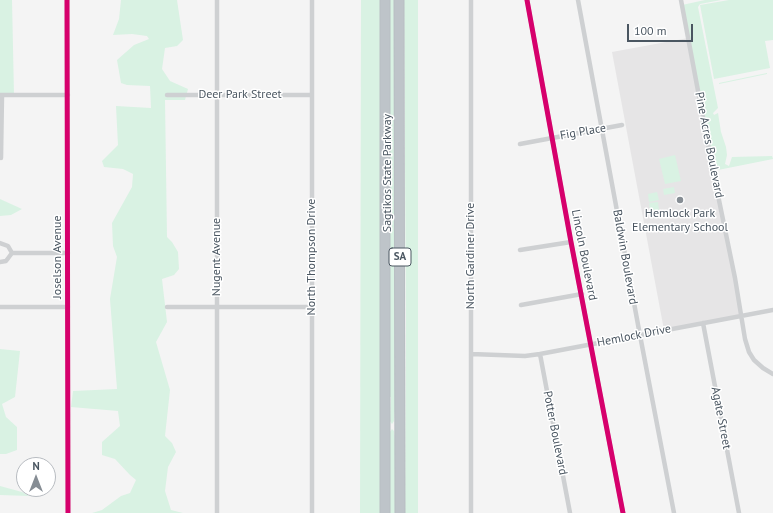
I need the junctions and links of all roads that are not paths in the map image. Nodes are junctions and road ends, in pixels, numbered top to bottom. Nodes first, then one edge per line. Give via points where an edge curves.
1 (67, 0) edge
2 (217, 0) edge
3 (312, 0) edge
4 (385, 0) edge
5 (400, 0) edge
6 (471, 0) edge
7 (527, 0) edge
8 (578, 0) edge
9 (681, 0) edge
10 (1, 95) edge
11 (68, 95) junction
12 (167, 95) dead end
13 (217, 95) junction
14 (312, 95) junction
15 (622, 125) dead end
16 (602, 129) junction
17 (552, 138) junction
18 (520, 144) dead end
19 (1, 158) dead end
20 (0, 242) edge
21 (571, 242) junction
22 (520, 250) dead end
23 (12, 252) junction
24 (68, 253) junction
25 (0, 262) edge
26 (582, 294) junction
27 (521, 305) dead end
28 (0, 307) edge
29 (68, 307) junction
30 (167, 307) dead end
31 (217, 307) junction
32 (312, 307) junction
33 (773, 310) edge
34 (741, 316) junction
35 (703, 323) junction
36 (640, 335) junction
37 (591, 344) junction
38 (471, 354) junction
39 (540, 354) junction
40 (773, 374) edge
41 (68, 513) edge
42 (217, 513) edge
43 (312, 513) edge
44 (385, 513) edge
45 (400, 513) edge
46 (471, 513) edge
47 (570, 513) edge
48 (623, 513) edge
49 (674, 513) edge
50 (739, 513) edge

1 - 11 street, Joselson Avenue
2 - 13 street, Nugent Avenue
3 - 14 street, North Thompson Drive
4 - 44 highway, Sagtikos State Parkway / SA
5 - 45 highway, Sagtikos State Parkway / SA
6 - 38 street, North Gardiner Drive
7 - 17 street, Lincoln Boulevard
8 - 16 street, Baldwin Boulevard
9 - 34 street, Pine Acres Boulevard
10 - 11 street
10 - 19 street
11 - 24 street, Joselson Avenue
12 - 13 street, Deer Park Street
13 - 14 street, Deer Park Street
13 - 31 street, Nugent Avenue
14 - 32 street, North Thompson Drive
15 - 16 street, Fig Place
16 - 17 street, Fig Place
16 - 36 street, Baldwin Boulevard
17 - 18 street, Fig Place
17 - 21 street, Lincoln Boulevard
20 - 23 street via 8,246
21 - 22 street
21 - 26 street, Lincoln Boulevard
23 - 24 street
23 - 25 street via 6,261
24 - 29 street, Joselson Avenue
26 - 27 street
26 - 37 street, Lincoln Boulevard
28 - 29 street
29 - 41 street, Joselson Avenue
30 - 31 street
31 - 32 street
31 - 42 street, Nugent Avenue
32 - 43 street, North Thompson Drive
33 - 34 street, Hemlock Drive
34 - 35 street, Hemlock Drive
34 - 40 street, Pine Acres Boulevard via 749,352 754,360
35 - 36 street, Hemlock Drive
35 - 50 street, Agate Street
36 - 37 street, Hemlock Drive
36 - 49 street, Baldwin Boulevard
37 - 39 street, Hemlock Drive
37 - 48 street, Lincoln Boulevard
38 - 39 street, Hemlock Drive
38 - 46 street, North Gardiner Drive
39 - 47 street, Potter Boulevard

